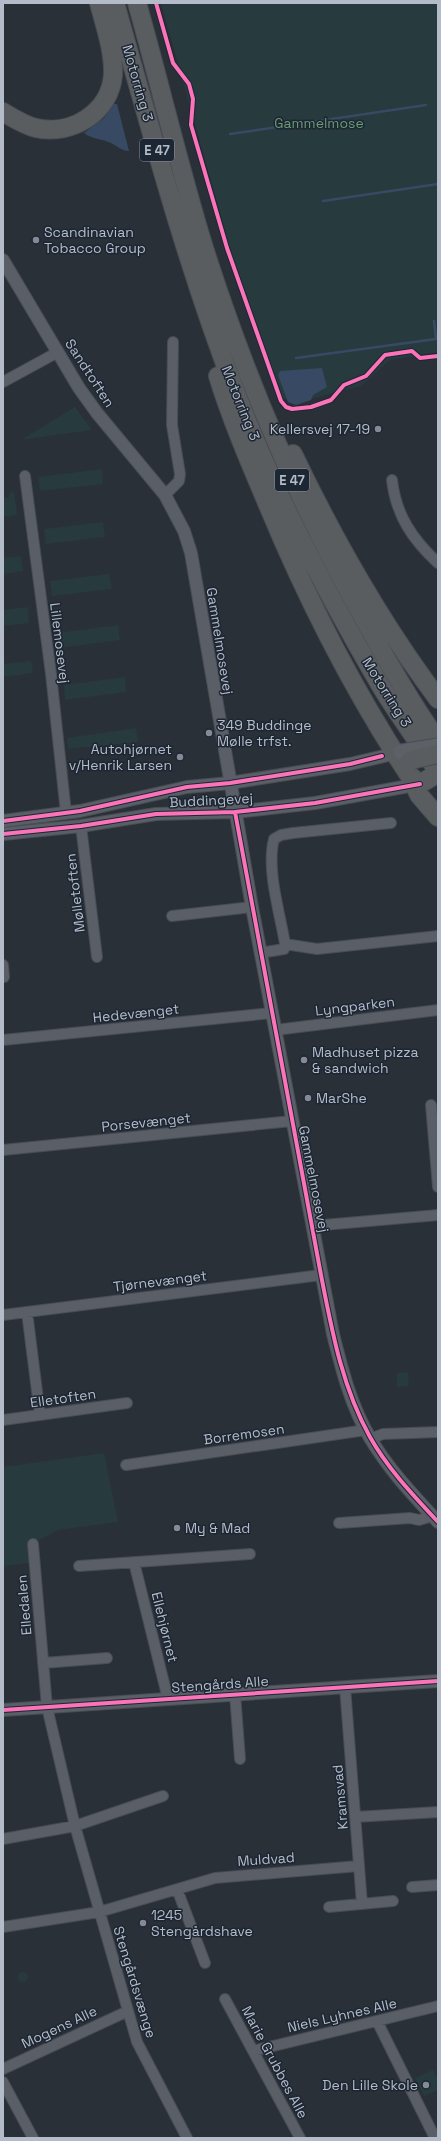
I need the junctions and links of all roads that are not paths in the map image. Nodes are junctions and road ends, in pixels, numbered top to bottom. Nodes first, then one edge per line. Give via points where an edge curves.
1 (99, 3) edge
2 (115, 3) edge
3 (137, 3) edge
4 (3, 112) edge
5 (204, 247) junction
6 (3, 260) edge
7 (201, 296) junction
8 (173, 342) dead end
9 (58, 352) junction
10 (3, 382) edge
11 (25, 476) dead end
12 (392, 480) dead end
13 (165, 495) junction
14 (438, 563) edge
15 (438, 699) edge
16 (438, 741) edge
17 (438, 746) edge
18 (438, 754) edge
19 (408, 769) junction
20 (438, 773) edge
21 (230, 783) junction
22 (235, 812) junction
23 (66, 813) junction
24 (438, 816) edge
25 (3, 821) edge
26 (391, 823) dead end
27 (81, 826) junction
28 (3, 834) edge
29 (252, 907) junction
30 (172, 916) dead end
31 (438, 936) edge
32 (286, 944) junction
33 (260, 953) junction
34 (97, 957) dead end
35 (3, 965) edge
36 (4, 977) dead end
37 (438, 1010) edge
38 (272, 1013) junction
39 (274, 1030) junction
40 (3, 1040) edge
41 (431, 1105) dead end
42 (292, 1121) junction
43 (3, 1150) edge
44 (438, 1187) edge
45 (438, 1215) edge
46 (312, 1226) junction
47 (321, 1275) junction
48 (27, 1312) junction
49 (3, 1315) edge
50 (127, 1403) dead end
51 (40, 1415) junction
52 (3, 1420) edge
53 (438, 1432) edge
54 (368, 1435) junction
55 (126, 1465) dead end
56 (435, 1519) edge
57 (339, 1523) dead end
58 (33, 1544) dead end
59 (250, 1554) dead end
60 (134, 1562) junction
61 (79, 1566) dead end
62 (107, 1658) dead end
63 (43, 1662) junction
64 (438, 1681) edge
65 (345, 1687) junction
66 (235, 1694) junction
67 (168, 1698) junction
68 (47, 1706) junction
69 (3, 1710) edge
70 (240, 1759) dead end
71 (163, 1796) dead end
72 (438, 1812) edge
73 (355, 1818) junction
74 (75, 1826) junction
75 (3, 1839) edge
76 (359, 1866) junction
77 (438, 1885) edge
78 (412, 1887) dead end
79 (177, 1889) junction
80 (393, 1902) dead end
81 (362, 1904) junction
82 (329, 1907) dead end
83 (99, 1912) junction
84 (3, 1927) edge
85 (205, 1963) dead end
86 (225, 1999) dead end
87 (438, 2006) edge
88 (128, 2011) junction
89 (376, 2021) junction
90 (253, 2051) junction
91 (3, 2069) edge
92 (3, 2082) edge
93 (33, 2138) edge
94 (187, 2138) edge
95 (300, 2138) edge
96 (435, 2138) edge

1 - 4 highway via 112,58 113,76 108,93 99,108 86,120 69,128 52,130 34,128
2 - 7 highway, Motorring 3 / E 47 via 180,233
3 - 5 highway, Motorring 3 / E 47
5 - 15 highway via 294,455 332,532 377,610
5 - 16 highway, Motorring 3 / E 47 via 234,337 295,488 344,584
6 - 9 street, Sandtoften
7 - 19 highway via 208,345 230,416 289,557 340,660
7 - 20 highway, Motorring 3 / E 47 via 237,395 273,479 322,581 383,689
8 - 13 street via 172,425 180,474 179,481
9 - 10 street
9 - 13 street, Sandtoften via 97,413
11 - 23 street, Lillemosevej
12 - 14 street via 400,516 415,538
13 - 21 street, Gammelmosevej via 184,531 191,553
17 - 19 main road, Buddingevej, bridge
18 - 19 highway, bridge via 411,760
19 - 20 highway
19 - 21 street, Buddingevej via 350,764
19 - 22 street, Buddingevej via 315,803
19 - 24 highway via 419,795
21 - 22 street, Gammelmosevej
21 - 23 street, Buddingevej via 187,787 113,805
22 - 27 street, Buddingevej via 156,814
22 - 29 street, Gammelmosevej
23 - 25 street, Buddingevej
26 - 32 street via 287,834 274,839 271,848 274,881
27 - 28 street, Buddingevej
27 - 34 street, Mølletoften
29 - 30 street
29 - 33 street, Gammelmosevej
31 - 32 street via 316,949
32 - 33 street via 284,950
33 - 38 street, Gammelmosevej
35 - 36 street
37 - 39 street, Lyngparken
38 - 39 street, Gammelmosevej
38 - 40 street, Hedevænget
39 - 42 street, Gammelmosevej
41 - 44 street
42 - 43 street, Porsevænget
42 - 46 street, Gammelmosevej
45 - 46 street
46 - 47 street, Gammelmosevej
47 - 48 street, Tjørnevænget
47 - 54 street, Gammelmosevej via 332,1334 343,1373
48 - 49 street, Tjørnevænget
48 - 51 street
50 - 51 street, Elletoften
51 - 52 street, Elletoften
53 - 54 street, Borremosen
54 - 55 street, Borremosen
54 - 56 street, Gammelmosevej via 400,1481
56 - 57 street, Gammelmosevej via 410,1518
58 - 63 street, Elledalen
59 - 60 street
60 - 61 street
60 - 67 street, Ellehjørnet
62 - 63 street
63 - 68 street, Elledalen
64 - 65 street, Stengårds Alle
65 - 66 street, Stengårds Alle
65 - 73 street, Kramsvad
66 - 67 street, Stengårds Alle
66 - 70 street
67 - 68 street, Stengårds Alle
68 - 69 street, Stengårds Alle
68 - 74 street, Stengårdsvænge
71 - 74 street
72 - 73 street
73 - 76 street, Kramsvad
74 - 75 street
74 - 83 street, Stengårdsvænge
76 - 79 street, Muldvad via 214,1878
76 - 81 street, Kramsvad
77 - 78 street
79 - 83 street, Muldvad
79 - 85 street
80 - 81 street
81 - 82 street
83 - 84 street, Muldvad
83 - 88 street, Stengårdsvænge
86 - 90 street, Marie Grubbes Alle
87 - 89 street, Niels Lyhnes Alle
88 - 91 street, Mogens Alle
88 - 94 street, Stengårdsvænge via 141,2051
89 - 90 street, Niels Lyhnes Alle
89 - 96 street
90 - 95 street, Marie Grubbes Alle
92 - 93 street

